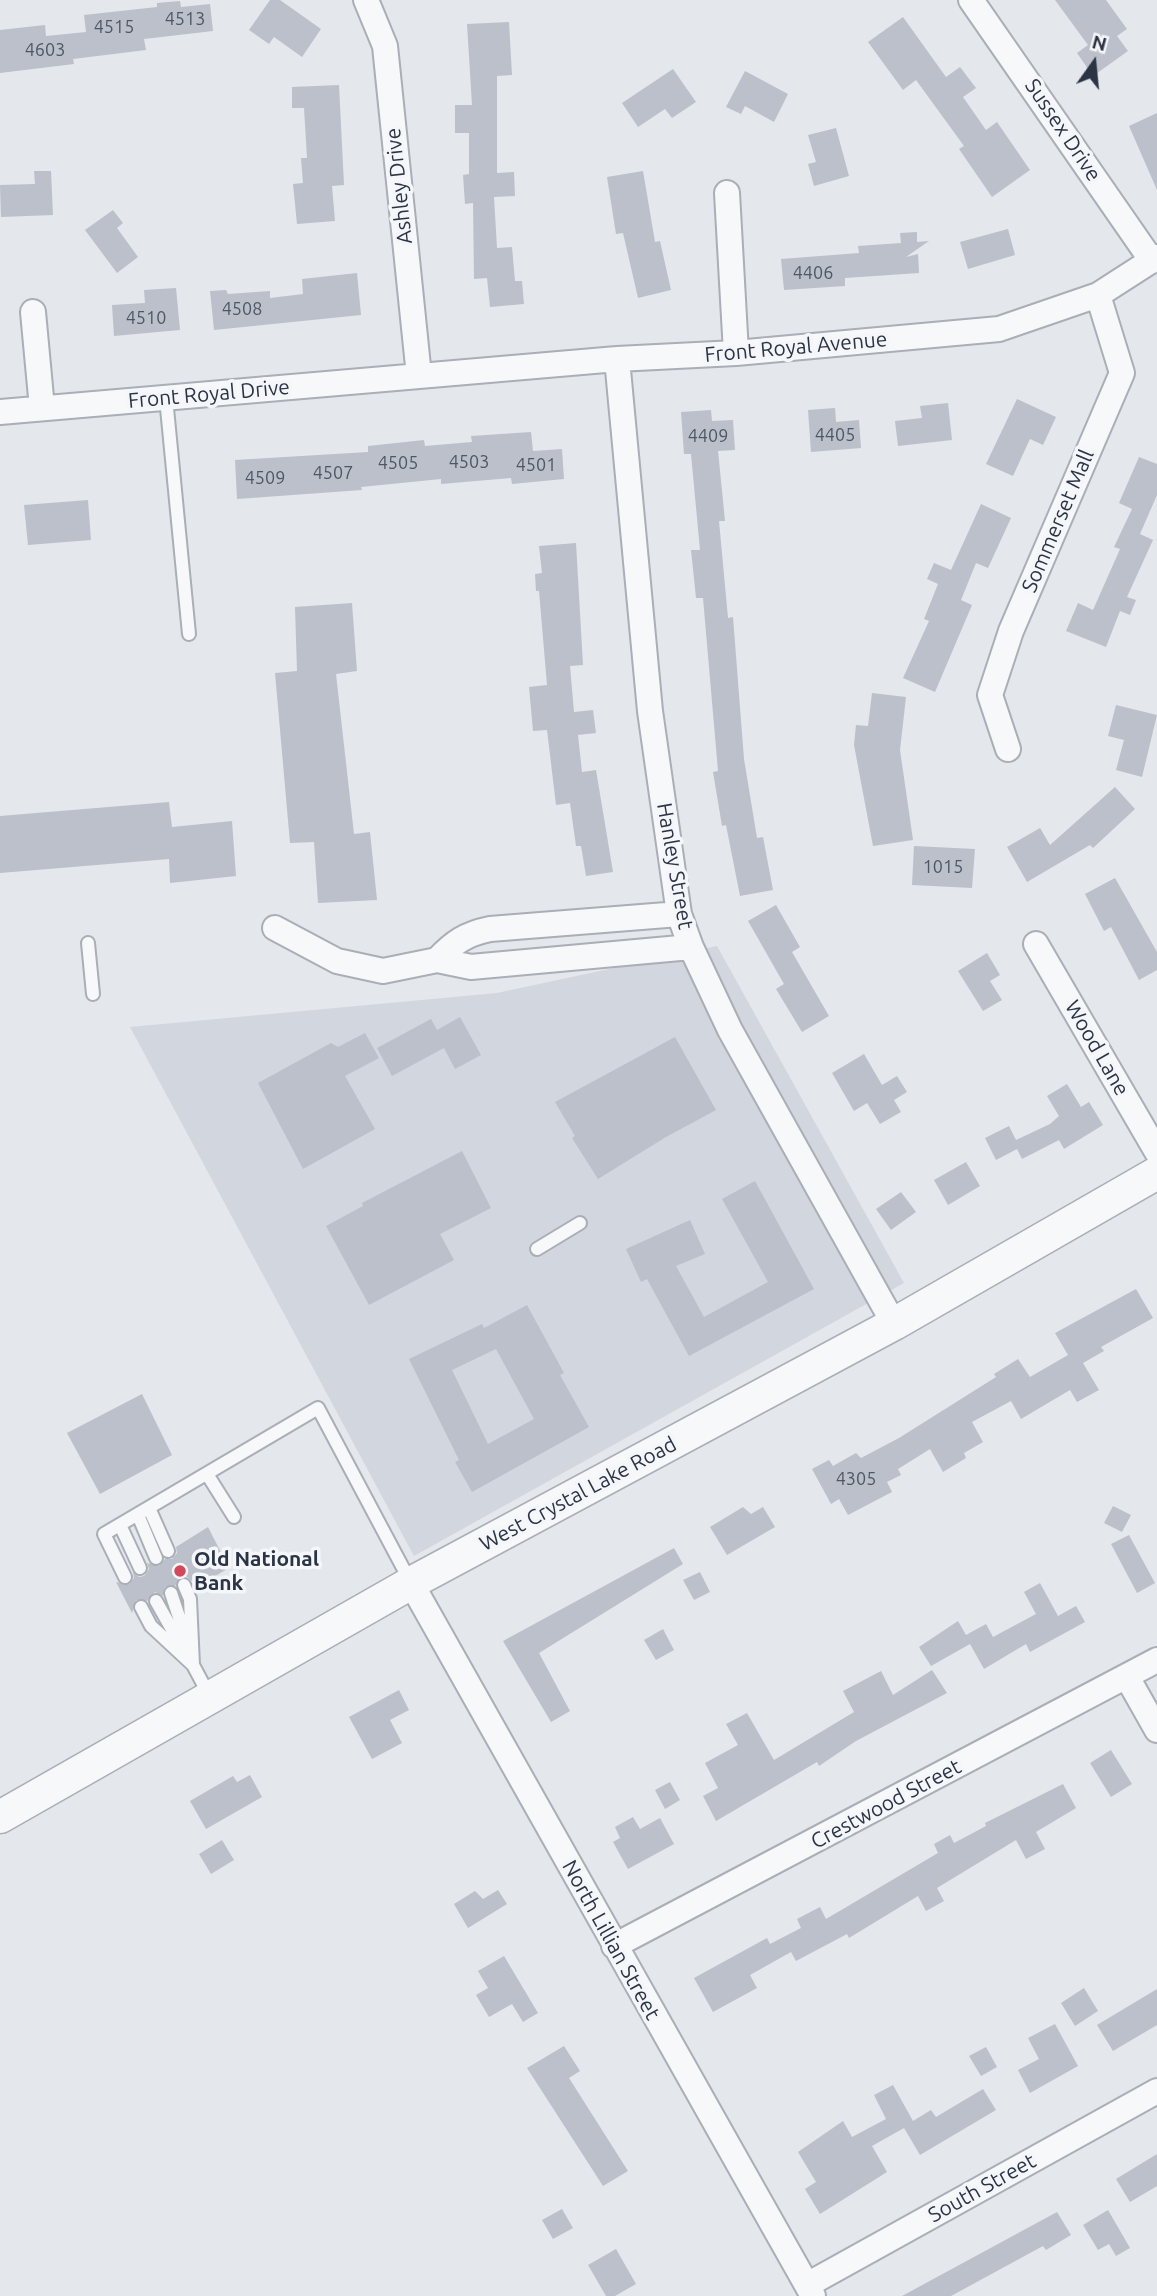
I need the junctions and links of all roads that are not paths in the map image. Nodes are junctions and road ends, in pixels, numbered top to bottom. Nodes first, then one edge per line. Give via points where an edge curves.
1 (366, 0) edge
2 (971, 0) edge
3 (727, 193) dead end
4 (1155, 259) edge
5 (1098, 295) junction
6 (33, 312) dead end
7 (736, 353) junction
8 (617, 359) junction
9 (419, 376) junction
10 (166, 398) junction
11 (42, 408) junction
12 (0, 412) edge
13 (189, 634) dead end
14 (1008, 749) dead end
15 (679, 914) junction
16 (275, 928) dead end
17 (88, 943) dead end
18 (1036, 944) dead end
19 (691, 947) junction
20 (437, 960) junction
21 (93, 994) dead end
22 (1157, 1152) edge
23 (1157, 1173) edge
24 (580, 1223) dead end
25 (537, 1249) dead end
26 (894, 1324) junction
27 (207, 1474) junction
28 (143, 1511) junction
29 (234, 1517) dead end
30 (120, 1525) junction
31 (168, 1551) dead end
32 (156, 1558) dead end
33 (140, 1568) dead end
34 (125, 1577) dead end
35 (411, 1583) junction
36 (184, 1586) dead end
37 (171, 1593) dead end
38 (156, 1601) dead end
39 (141, 1607) dead end
40 (1157, 1660) edge
41 (193, 1665) junction
42 (1127, 1678) junction
43 (210, 1698) junction
44 (1157, 1730) edge
45 (0, 1817) edge
46 (614, 1947) junction
47 (1157, 2091) edge
48 (810, 2291) edge

1 - 9 street, Ashley Drive via 385,46
2 - 4 street, Sussex Drive
3 - 7 street
4 - 5 street, Front Royal Avenue
5 - 7 street, Front Royal Avenue via 999,329
5 - 14 street, Sommerset Mall via 1122,373 1011,631 990,695
6 - 11 street
7 - 8 street, Front Royal Avenue
8 - 9 street, Front Royal Avenue
8 - 15 street, Hanley Street via 650,711
9 - 10 street, Front Royal Drive
10 - 11 street, Front Royal Drive
10 - 13 lane
11 - 12 street, Front Royal Drive
15 - 19 street, Hanley Street
15 - 20 street via 490,929 454,941
16 - 20 street via 337,961 383,971
17 - 21 lane
18 - 22 street, Wood Lane
19 - 20 street via 471,967
19 - 26 street, Hanley Street via 730,1030
23 - 26 street, West Crystal Lake Road
24 - 25 lane
26 - 35 street, West Crystal Lake Road
27 - 28 lane
27 - 29 lane
27 - 35 lane via 318,1408
28 - 30 lane
28 - 31 lane
28 - 32 lane
30 - 33 lane
30 - 34 lane via 104,1534
35 - 43 street, West Crystal Lake Road
35 - 46 street, North Lillian Street
36 - 41 lane via 190,1599
37 - 41 lane
38 - 41 lane
39 - 41 lane via 151,1626
40 - 42 street, Crestwood Street
41 - 43 lane
42 - 44 street
42 - 46 street, Crestwood Street
43 - 45 street, West Crystal Lake Road
46 - 48 street, North Lillian Street
47 - 48 street, South Street

